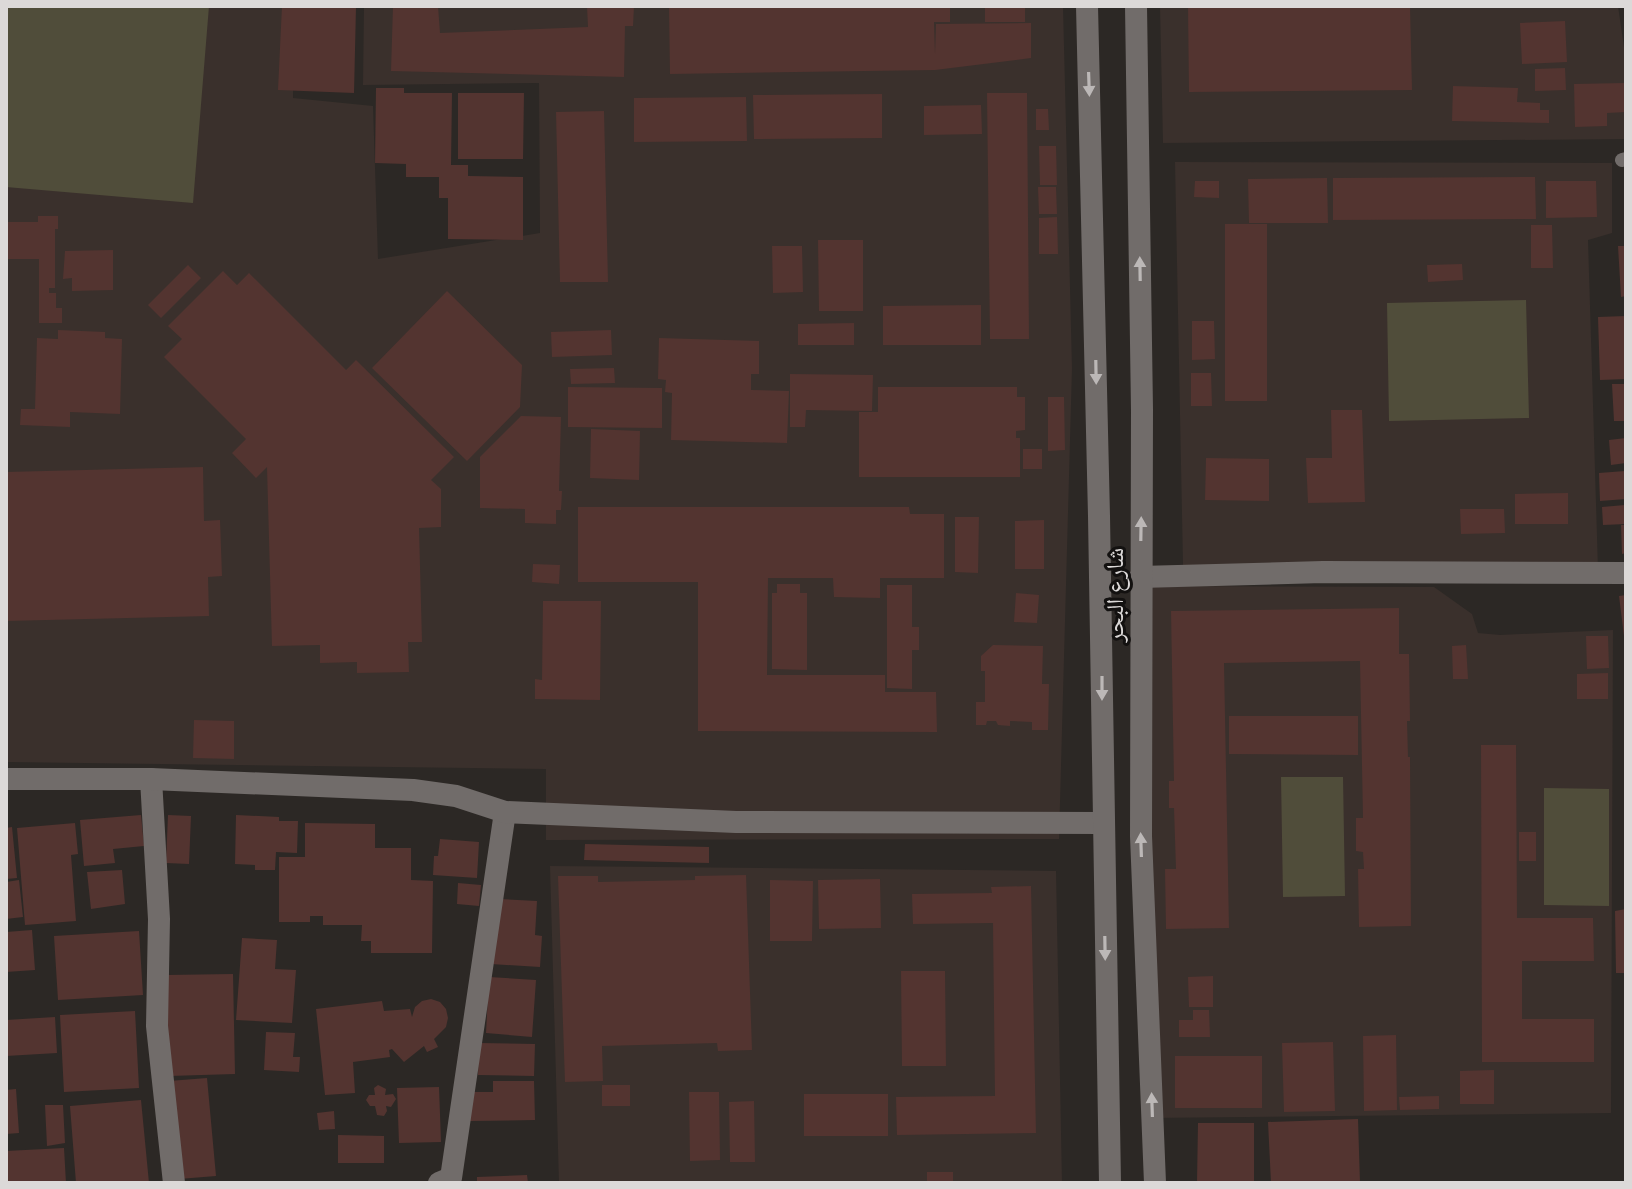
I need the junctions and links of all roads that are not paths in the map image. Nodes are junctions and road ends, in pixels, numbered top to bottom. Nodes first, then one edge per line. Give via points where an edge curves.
1 (1087, 6) edge
2 (1136, 6) edge
3 (1626, 573) edge
4 (1140, 577) junction
5 (6, 779) edge
6 (151, 779) junction
7 (505, 812) junction
8 (1103, 823) junction
9 (174, 1183) edge
10 (439, 1183) edge
11 (1110, 1183) edge
12 (1155, 1183) edge

1 -> 8 street, شارع البحر
4 -> 2 street, شارع البحر
3 - 4 street
12 -> 4 street, شارع البحر via 1141,836
5 - 6 street
6 - 7 street via 413,790 456,796
6 - 9 street via 159,919 157,1026
7 - 8 street via 736,822
7 - 10 street via 451,1178
8 -> 11 street, شارع البحر

